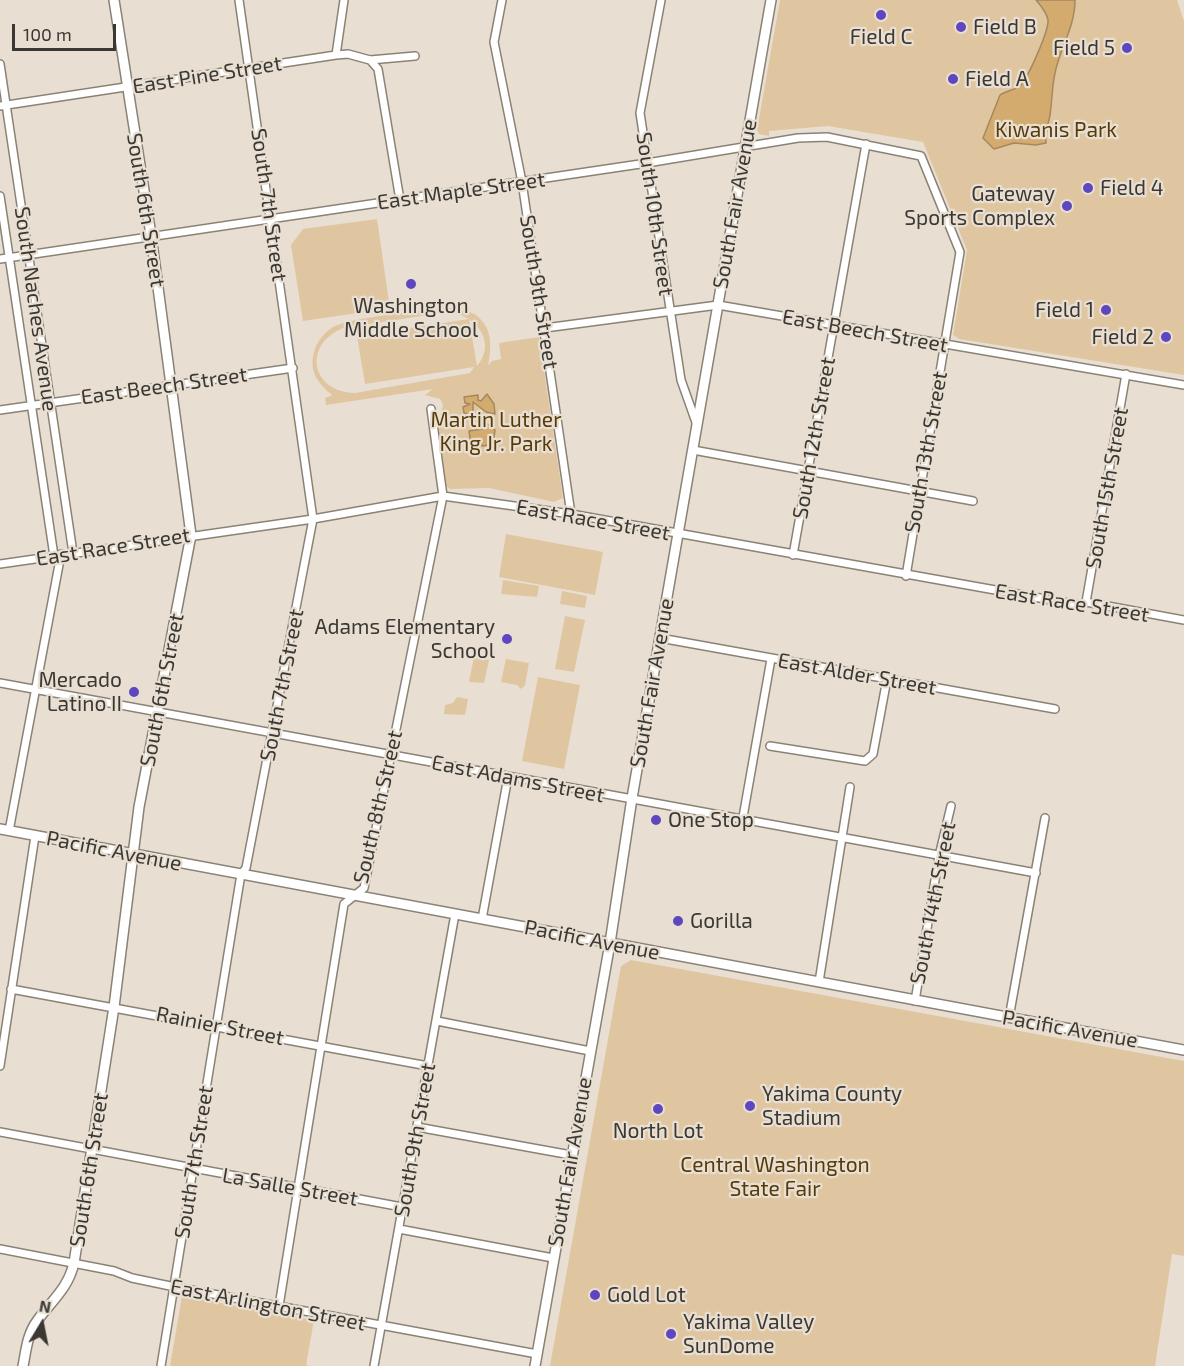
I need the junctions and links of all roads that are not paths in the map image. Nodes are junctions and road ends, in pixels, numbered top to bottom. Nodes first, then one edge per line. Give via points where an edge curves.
1 (114, 0) edge
2 (239, 0) edge
3 (344, 0) edge
4 (502, 0) edge
5 (661, 0) edge
6 (771, 0) edge
7 (336, 55) junction
8 (414, 56) dead end
9 (370, 60) junction
10 (0, 64) edge
11 (249, 68) junction
12 (127, 87) junction
13 (3, 106) edge
14 (867, 144) junction
15 (745, 148) junction
16 (921, 156) joint
17 (647, 164) junction
18 (522, 182) junction
19 (0, 196) edge
20 (400, 200) junction
21 (272, 219) junction
22 (151, 235) junction
23 (29, 255) junction
24 (9, 258) junction
25 (0, 259) edge
26 (718, 305) junction
27 (669, 311) junction
28 (834, 327) junction
29 (545, 328) junction
30 (944, 345) junction
31 (293, 368) junction
32 (1126, 375) junction
33 (172, 384) junction
34 (1184, 385) edge
35 (49, 402) junction
36 (32, 405) junction
37 (0, 410) edge
38 (431, 410) dead end
39 (697, 426) junction
40 (693, 450) junction
41 (808, 471) junction
42 (920, 491) junction
43 (443, 496) junction
44 (973, 501) dead end
45 (571, 514) junction
46 (313, 519) junction
47 (191, 534) junction
48 (677, 534) junction
49 (72, 553) junction
50 (58, 555) junction
51 (793, 555) junction
52 (0, 564) edge
53 (906, 576) junction
54 (1086, 602) junction
55 (1184, 620) edge
56 (660, 638) junction
57 (771, 659) junction
58 (887, 679) junction
59 (0, 683) edge
60 (36, 690) junction
61 (1055, 709) dead end
62 (158, 712) junction
63 (273, 733) junction
64 (770, 746) dead end
65 (391, 754) junction
66 (508, 777) junction
67 (850, 787) dead end
68 (632, 798) junction
69 (951, 806) dead end
70 (743, 818) junction
71 (1045, 818) dead end
72 (5, 830) edge
73 (35, 836) junction
74 (842, 838) junction
75 (134, 854) junction
76 (939, 856) junction
77 (1036, 873) junction
78 (241, 874) junction
79 (354, 895) junction
80 (455, 914) junction
81 (482, 919) junction
82 (610, 943) junction
83 (819, 982) junction
84 (11, 989) junction
85 (915, 1001) junction
86 (114, 1007) junction
87 (1010, 1018) junction
88 (437, 1021) junction
89 (216, 1026) junction
90 (320, 1045) junction
91 (1184, 1050) edge
92 (590, 1051) junction
93 (0, 1066) edge
94 (428, 1066) junction
95 (417, 1126) junction
96 (0, 1132) edge
97 (92, 1150) junction
98 (571, 1155) junction
99 (193, 1169) junction
100 (296, 1187) junction
101 (402, 1207) junction
102 (399, 1230) junction
103 (0, 1249) edge
104 (553, 1258) junction
105 (74, 1263) junction
106 (175, 1287) junction
107 (279, 1306) junction
108 (381, 1326) junction
109 (537, 1354) junction
110 (23, 1366) edge
111 (161, 1366) edge
112 (374, 1366) edge
113 (535, 1366) edge

1 - 12 street, South 6th Street
2 - 11 street, South 7th Street
3 - 7 street
4 - 18 street, South 9th Street via 494,42
5 - 17 street, South 10th Street via 640,113
6 - 15 street, South Fair Avenue
7 - 9 street, East Pine Street
7 - 11 street, East Pine Street
8 - 9 street, East Pine Street
9 - 20 street via 378,69
10 - 13 street, South Naches Avenue
11 - 12 street, East Pine Street
11 - 21 street, South 7th Street
12 - 13 street, East Pine Street
12 - 22 street, South 6th Street
13 - 23 street, South Naches Avenue
14 - 15 street, East Maple Street via 826,137
14 - 16 street, East Maple Street
14 - 28 street, South 12th Street
15 - 17 street, East Maple Street
15 - 26 street, South Fair Avenue
16 - 30 street, South 13th Street via 960,252
17 - 18 street, East Maple Street
17 - 27 street, South 10th Street
18 - 20 street, East Maple Street
18 - 29 street, South 9th Street
19 - 24 street, South Naches Avenue
20 - 21 street, East Maple Street
21 - 22 street, East Maple Street
21 - 31 street, South 7th Street
22 - 23 street, East Maple Street
22 - 33 street, South 6th Street
23 - 24 street, East Maple Street
23 - 35 street, South Naches Avenue
24 - 25 street, East Maple Street
24 - 36 street, South Naches Avenue
26 - 27 street, East Beech Street
26 - 28 street, East Beech Street
26 - 39 street, South Fair Avenue
27 - 29 street, East Beech Street
27 - 39 street, South 10th Street via 681,380
28 - 30 street, East Beech Street
28 - 41 street, South 12th Street
29 - 45 street, South 9th Street
30 - 32 street, East Beech Street
30 - 42 street, South 13th Street
31 - 33 street, East Beech Street
31 - 46 street, South 7th Street
32 - 34 street, East Beech Street
32 - 54 street, South 15th Street
33 - 35 street, East Beech Street
33 - 47 street, South 6th Street
35 - 36 street, East Beech Street
35 - 49 street, South Naches Avenue
36 - 37 street, East Beech Street
36 - 50 street, South Naches Avenue
38 - 43 street, South 8th Street
39 - 40 street, South Fair Avenue
40 - 41 street
40 - 48 street, South Fair Avenue
41 - 42 street
41 - 51 street, South 12th Street
42 - 44 street
42 - 53 street, South 13th Street
43 - 45 street, East Race Street
43 - 46 street, East Race Street
43 - 65 street, South 8th Street
45 - 48 street, East Race Street
46 - 47 street, East Race Street
46 - 63 street, South 7th Street
47 - 49 street, East Race Street
47 - 62 street, South 6th Street
48 - 51 street, East Race Street
48 - 56 street, South Fair Avenue
49 - 50 street, East Race Street
50 - 52 street, East Race Street
50 - 60 street, South Naches Avenue
51 - 53 street, East Race Street
53 - 54 street, East Race Street via 1079,605
54 - 55 street, East Race Street
56 - 57 street, East Alder Street
56 - 68 street, South Fair Avenue
57 - 58 street, East Alder Street
57 - 70 street
58 - 61 street, East Alder Street
58 - 64 street via 873,754 865,761
59 - 60 street, East Adams Street
60 - 62 street, East Adams Street
60 - 72 street, South Naches Avenue
62 - 63 street, East Adams Street
62 - 75 street, South 6th Street
63 - 65 street, East Adams Street
63 - 78 street, South 7th Street via 246,868
65 - 66 street, East Adams Street
65 - 79 street, South 8th Street via 364,888
66 - 68 street, East Adams Street
66 - 81 street
67 - 74 street
68 - 70 street, East Adams Street
68 - 82 street, South Fair Avenue
69 - 76 street, South 14th Street
70 - 74 street, East Adams Street
71 - 77 street
72 - 73 street, Pacific Avenue
73 - 75 street, Pacific Avenue
73 - 84 street
74 - 76 street, East Adams Street
74 - 83 street
75 - 78 street, Pacific Avenue
75 - 86 street, South 6th Street
76 - 77 street, East Adams Street
76 - 85 street, South 14th Street
77 - 87 street
78 - 79 street, Pacific Avenue
78 - 89 street, South 7th Street
79 - 80 street, Pacific Avenue
79 - 90 street, South 8th Street via 345,904
80 - 81 street, Pacific Avenue
80 - 88 street, South 9th Street
81 - 82 street, Pacific Avenue
82 - 83 street, Pacific Avenue
82 - 92 street, South Fair Avenue
83 - 85 street, Pacific Avenue
84 - 86 street, Rainier Street
84 - 93 street
85 - 87 street, Pacific Avenue
86 - 89 street, Rainier Street
86 - 97 street, South 6th Street
87 - 91 street, Pacific Avenue
88 - 92 street
88 - 94 street, South 9th Street
89 - 90 street, Rainier Street
89 - 99 street, South 7th Street
90 - 94 street, Rainier Street
90 - 100 street, South 8th Street
92 - 98 street, South Fair Avenue
94 - 95 street, South 9th Street
95 - 98 street
95 - 101 street, South 9th Street
96 - 97 street, La Salle Street
97 - 99 street, La Salle Street
97 - 105 street, South 6th Street
98 - 104 street, South Fair Avenue
99 - 100 street, La Salle Street
99 - 106 street, South 7th Street
100 - 101 street, La Salle Street
100 - 107 street, South 8th Street
101 - 102 street, South 9th Street
102 - 104 street
102 - 108 street, South 9th Street
103 - 105 street, East Arlington Street
104 - 109 street, South Fair Avenue
105 - 106 street, East Arlington Street
105 - 110 street, South 6th Street via 64,1290 31,1331
106 - 107 street, East Arlington Street
106 - 111 street, South 7th Street
107 - 108 street, East Arlington Street
108 - 109 street, East Arlington Street
108 - 112 street, South 9th Street
109 - 113 street, South Fair Avenue

